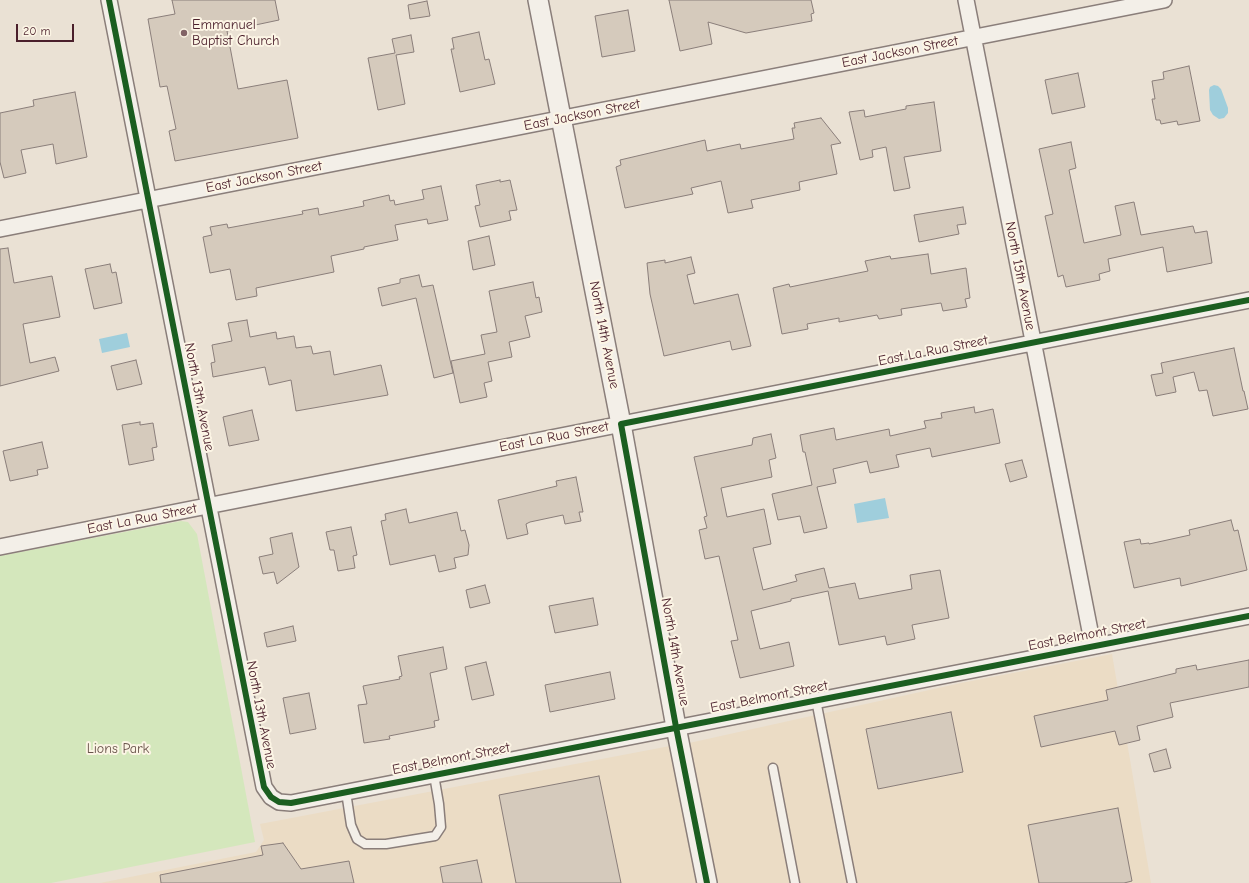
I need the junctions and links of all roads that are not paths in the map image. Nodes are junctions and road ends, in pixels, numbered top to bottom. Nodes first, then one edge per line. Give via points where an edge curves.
1 (109, 0) edge
2 (538, 0) edge
3 (966, 0) edge
4 (1164, 0) edge
5 (973, 38) junction
6 (561, 119) junction
7 (149, 200) junction
8 (0, 229) edge
9 (1249, 300) edge
10 (1033, 343) junction
11 (621, 424) junction
12 (208, 506) junction
13 (0, 547) edge
14 (1249, 616) edge
15 (1093, 646) junction
16 (816, 700) junction
17 (676, 727) junction
18 (773, 768) dead end
19 (434, 775) junction
20 (346, 792) junction
21 (270, 797) joint
22 (707, 883) edge
23 (795, 883) edge
24 (852, 883) edge

1 - 7 street, North 13th Avenue
2 - 6 street, North 14th Avenue
3 - 5 street, North 15th Avenue
4 - 5 street, East Jackson Street
5 - 6 street, East Jackson Street
5 - 10 street, North 15th Avenue
6 - 7 street, East Jackson Street
6 - 11 street, North 14th Avenue
7 - 8 street, East Jackson Street
7 - 12 street, North 13th Avenue
9 - 10 street, East La Rua Street
10 - 11 street, East La Rua Street
10 - 15 street, North 15th Avenue
11 - 12 street, East La Rua Street
11 - 17 street, North 14th Avenue
12 - 13 street, East La Rua Street
12 - 21 street, North 13th Avenue via 264,787
14 - 15 street, East Belmont Street
15 - 16 street, East Belmont Street
16 - 17 street, East Belmont Street
16 - 24 lane
17 - 19 street, East Belmont Street
17 - 22 street, North 14th Avenue
18 - 23 lane
19 - 20 street, East Belmont Street
19 - 20 lane via 441,827 435,836 386,844 365,844 358,839 351,824
20 - 21 street, East Belmont Street via 291,803 279,802

